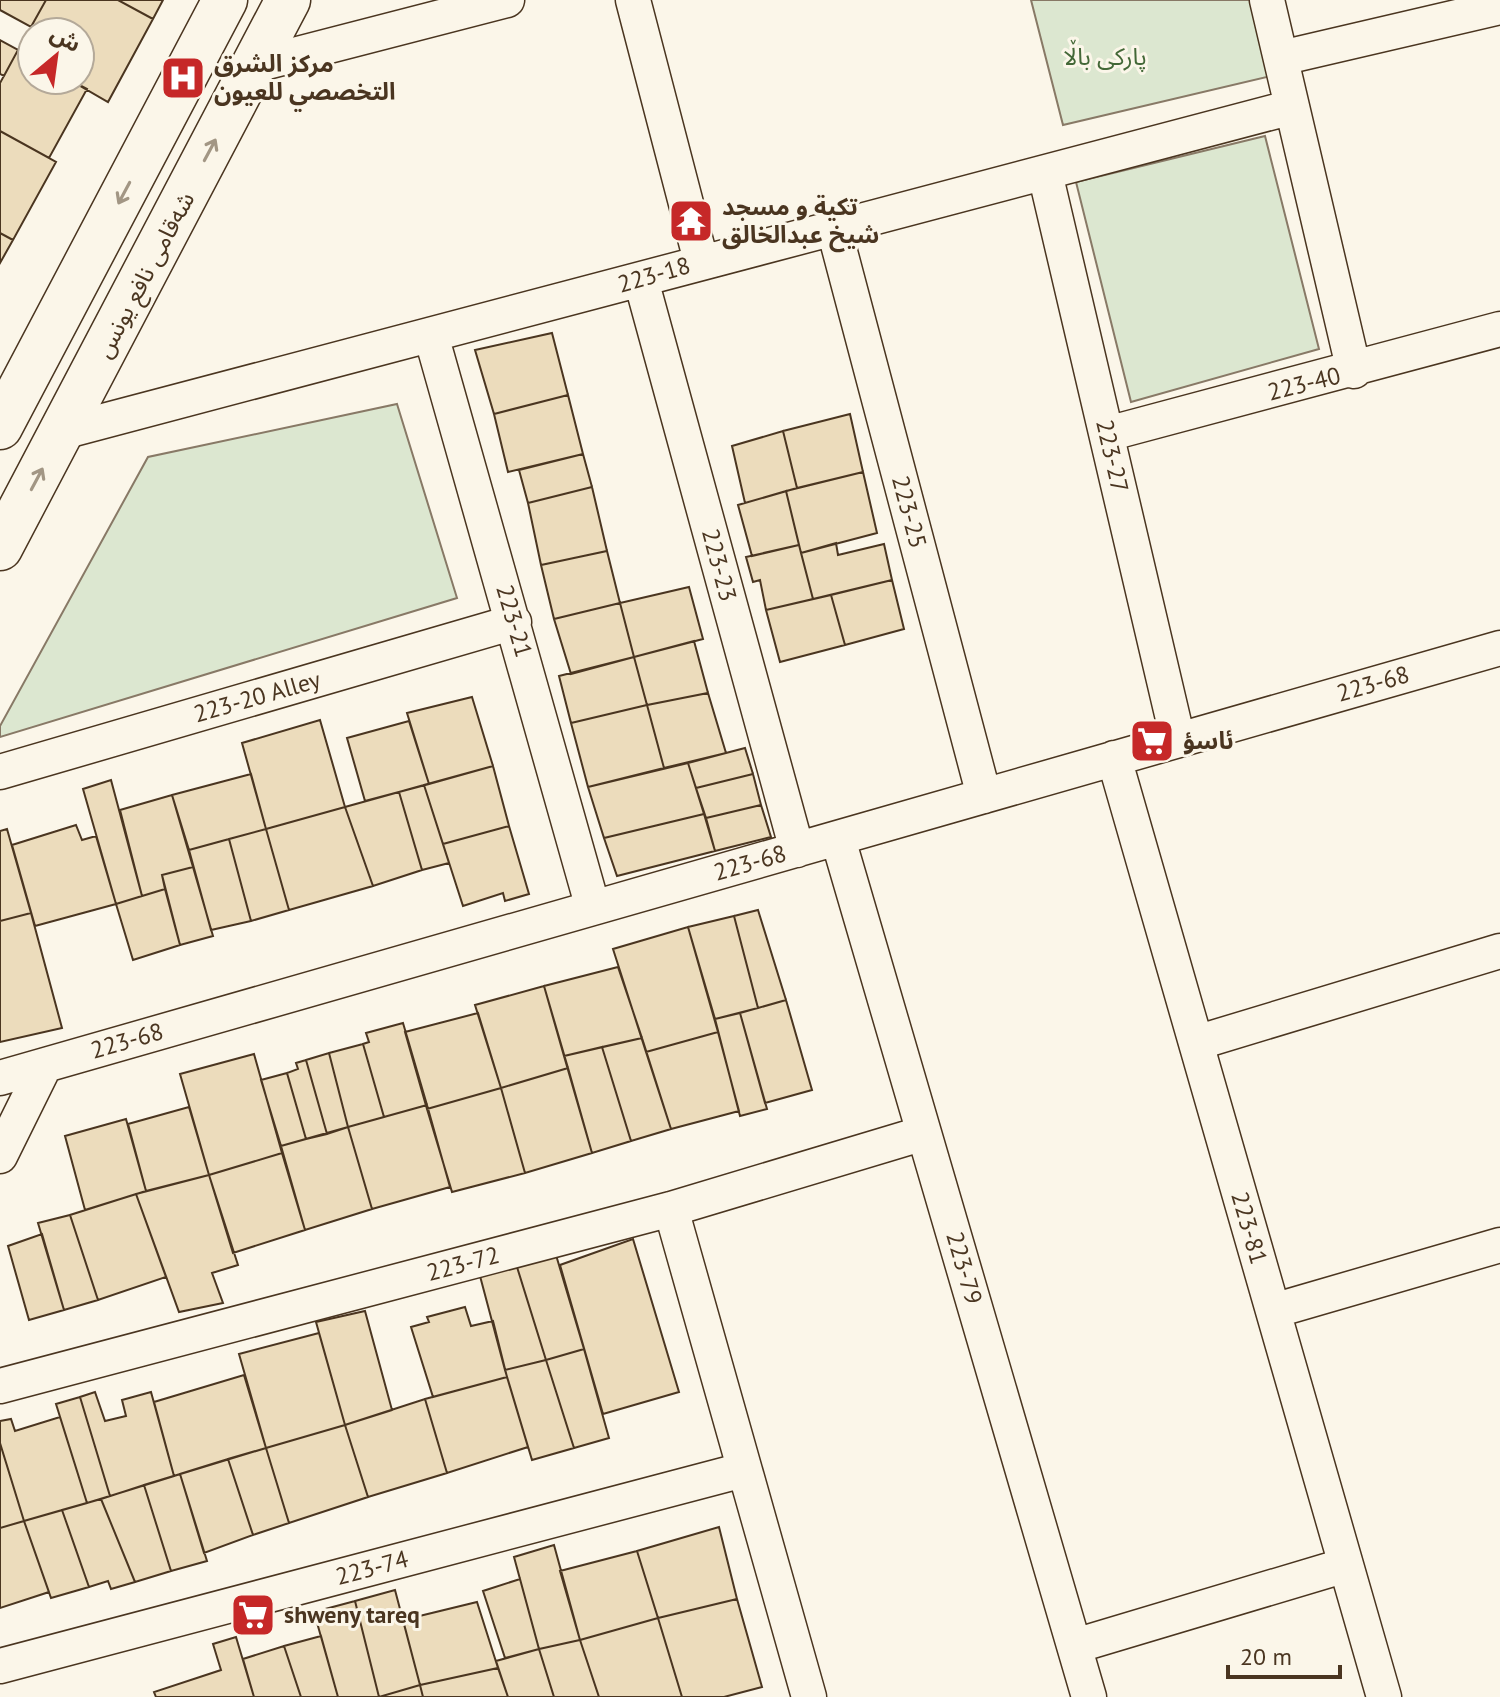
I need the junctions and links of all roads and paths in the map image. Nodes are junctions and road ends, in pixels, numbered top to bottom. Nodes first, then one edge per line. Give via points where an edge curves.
1 (225, 0) edge
2 (288, 0) edge
3 (507, 0) edge
4 (633, 0) edge
5 (1267, 0) edge
6 (1500, 7) edge
7 (1281, 58) junction
8 (255, 65) junction
9 (1292, 107) junction
10 (1045, 173) junction
11 (834, 229) junction
12 (701, 261) junction
13 (641, 280) junction
14 (1500, 329) edge
15 (431, 335) junction
16 (1354, 371) junction
17 (0, 427) edge
18 (62, 432) junction
19 (1107, 434) junction
20 (0, 548) edge
21 (514, 622) junction
22 (1500, 648) edge
23 (1178, 740) junction
24 (1114, 758) junction
25 (0, 772) edge
26 (984, 796) junction
27 (838, 839) junction
28 (797, 850) junction
29 (593, 908) junction
30 (1500, 951) edge
31 (1196, 1043) junction
32 (45, 1065) junction
33 (0, 1078) edge
34 (924, 1133) junction
35 (0, 1156) edge
36 (671, 1209) junction
37 (1500, 1245) edge
38 (1273, 1311) junction
39 (0, 1386) edge
40 (743, 1470) junction
41 (1346, 1565) junction
42 (1075, 1646) junction
43 (0, 1666) edge
44 (809, 1697) edge
45 (1089, 1697) edge
46 (1384, 1697) edge

1 -> 17 main road
2 - 8 main road, شەقامی نافع یونس
3 - 8 street
4 - 12 street
5 - 7 street
6 - 7 street
7 - 9 street
18 -> 8 main road, شەقامی نافع یونس
9 - 10 street, 223-18
9 - 16 street
10 - 11 street, 223-18
10 - 19 street, 223-27
11 - 12 street, 223-18
11 - 26 street, 223-25
12 - 13 street, 223-18
13 - 15 street, 223-18
13 - 28 street, 223-23
14 - 16 street, 223-40
15 - 18 street, 223-18
15 - 21 street, 223-21
16 - 19 street, 223-40
20 -> 18 main road, شەقامی نافع یونس
19 - 23 street, 223-27
21 - 25 street, 223-20 Alley
21 - 29 street, 223-21
22 - 23 street, 223-68
23 - 24 street, 223-68
24 - 26 street, 223-68
24 - 31 street, 223-81
26 - 27 street, 223-68
27 - 28 street, 223-68
27 - 34 street, 223-79
28 - 29 street, 223-68
29 - 32 street, 223-68
30 - 31 street
31 - 38 street, 223-81
32 - 33 street, 223-68
32 - 35 street
34 - 36 street, 223-72
34 - 42 street, 223-79
36 - 39 street, 223-72
36 - 40 street
37 - 38 street
38 - 41 street, 223-81
40 - 43 street, 223-74
40 - 44 street
41 - 42 street
41 - 46 street, 223-81
42 - 45 street, 223-79

